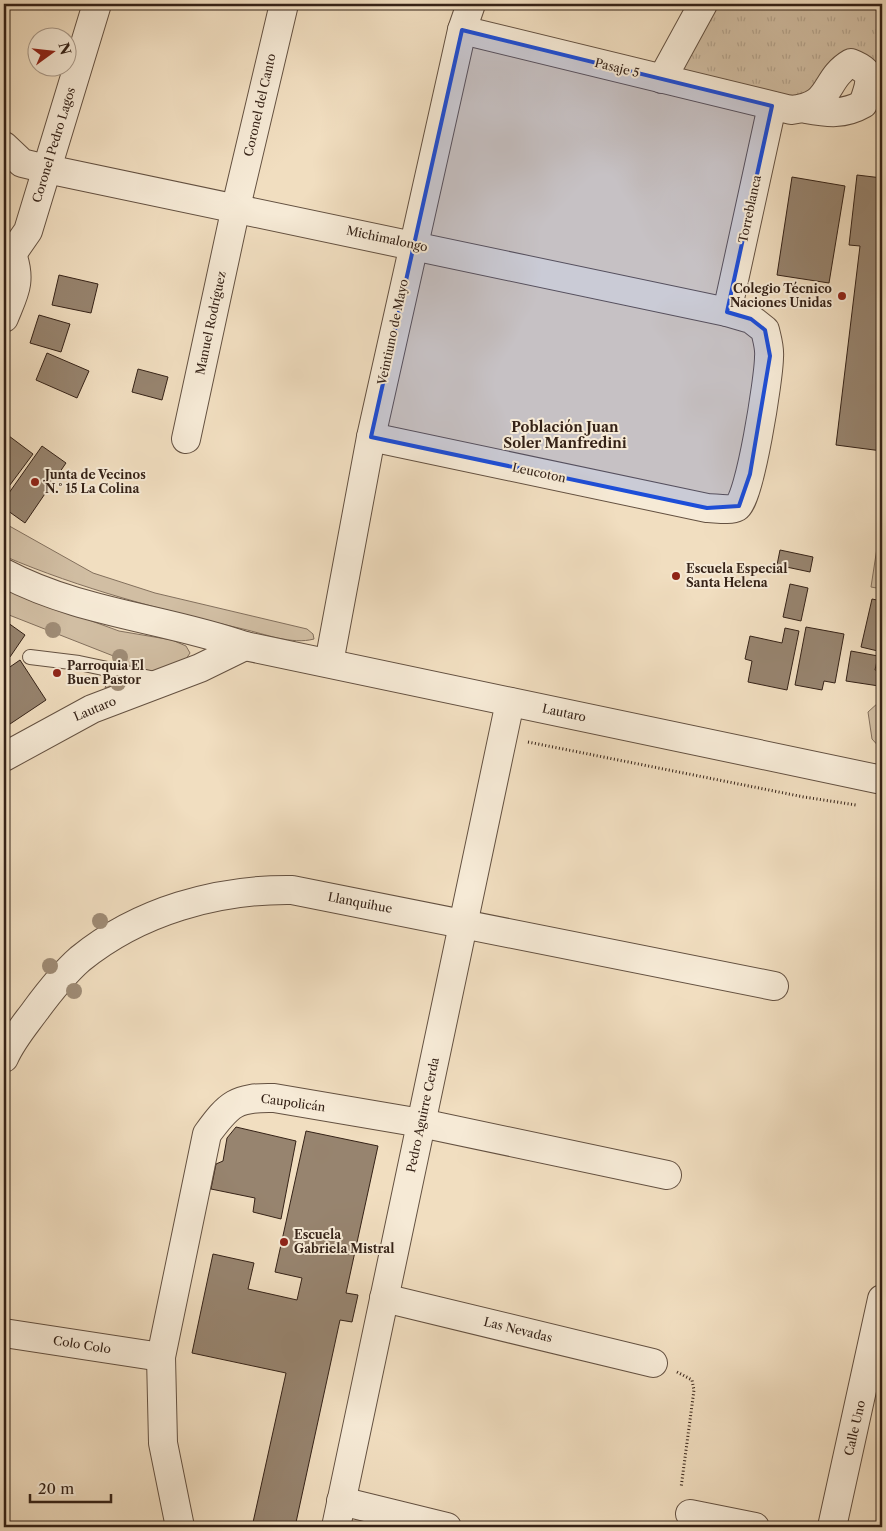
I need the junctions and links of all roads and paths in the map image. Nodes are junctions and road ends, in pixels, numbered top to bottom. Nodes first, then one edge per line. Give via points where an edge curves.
1 (97, 4) edge
2 (284, 4) edge
3 (471, 4) edge
4 (702, 4) edge
5 (462, 30) junction
6 (662, 79) junction
7 (772, 106) junction
8 (806, 108) dead end
9 (4, 146) edge
10 (47, 169) junction
11 (236, 207) junction
12 (412, 245) junction
13 (8, 257) edge
14 (727, 312) junction
15 (4, 318) edge
16 (371, 437) junction
17 (186, 440) dead end
18 (707, 508) joint
19 (4, 573) edge
20 (245, 646) junction
21 (30, 657) dead end
22 (329, 663) junction
23 (165, 681) junction
24 (510, 702) junction
25 (525, 741) dead end
26 (4, 757) edge
27 (882, 780) edge
28 (857, 805) dead end
29 (463, 922) junction
30 (774, 986) dead end
31 (4, 1058) edge
32 (421, 1123) junction
33 (667, 1175) dead end
34 (384, 1298) junction
35 (882, 1299) edge
36 (4, 1333) edge
37 (161, 1358) junction
38 (653, 1363) joint
39 (338, 1514) edge
40 (690, 1514) joint
41 (180, 1527) edge
42 (447, 1527) edge
43 (756, 1527) edge
44 (832, 1527) edge

1 - 10 street, Coronel Pedro Lagos
2 - 11 street, Coronel del Canto
3 - 5 street, Veintiuno de Mayo
4 - 6 street
5 - 6 street, Pasaje 5
5 - 12 street, Veintiuno de Mayo
6 - 7 street, Pasaje 5
7 - 8 street, Pasaje 5 via 791,110
7 - 14 street, Torreblanca
9 - 10 street, Michimalongo via 22,163
10 - 11 street, Michimalongo
10 - 13 street, Coronel Pedro Lagos via 28,231
11 - 12 street, Michimalongo
11 - 17 street, Manuel Rodríguez
12 - 14 street, Michimalongo
12 - 16 street, Veintiuno de Mayo
13 - 15 street, Coronel Pedro Lagos via 18,270 17,288
14 - 18 street, Michimalongo via 751,319 765,330 770,356 745,494 739,506
16 - 18 street, Leucoton
16 - 22 street, Veintiuno de Mayo
19 - 20 street, Lautaro via 89,607 188,628
20 - 22 street, Lautaro
20 - 23 street, Lautaro
21 - 23 lane via 79,662
22 - 24 street, Lautaro
23 - 26 street, Lautaro via 72,718
24 - 27 street, Lautaro
24 - 29 street, Pedro Aguirre Cerda
25 - 28 path
29 - 30 street, Llanquihue
29 - 31 street, Llanquihue via 292,890 240,891 194,902 136,924 79,960 39,1005
29 - 32 street, Pedro Aguirre Cerda
32 - 33 street, Caupolicán
32 - 34 street, Pedro Aguirre Cerda
32 - 37 street, Caupolicán via 274,1098 251,1098 226,1108 207,1134
34 - 38 street, Las Nevadas
34 - 39 street, Pedro Aguirre Cerda
35 - 44 street, Calle Uno
36 - 37 street, Colo Colo
37 - 41 street, Caupolicán via 163,1443
38 - 40 path via 692,1380 694,1390 680,1492
39 - 42 street
40 - 43 street

